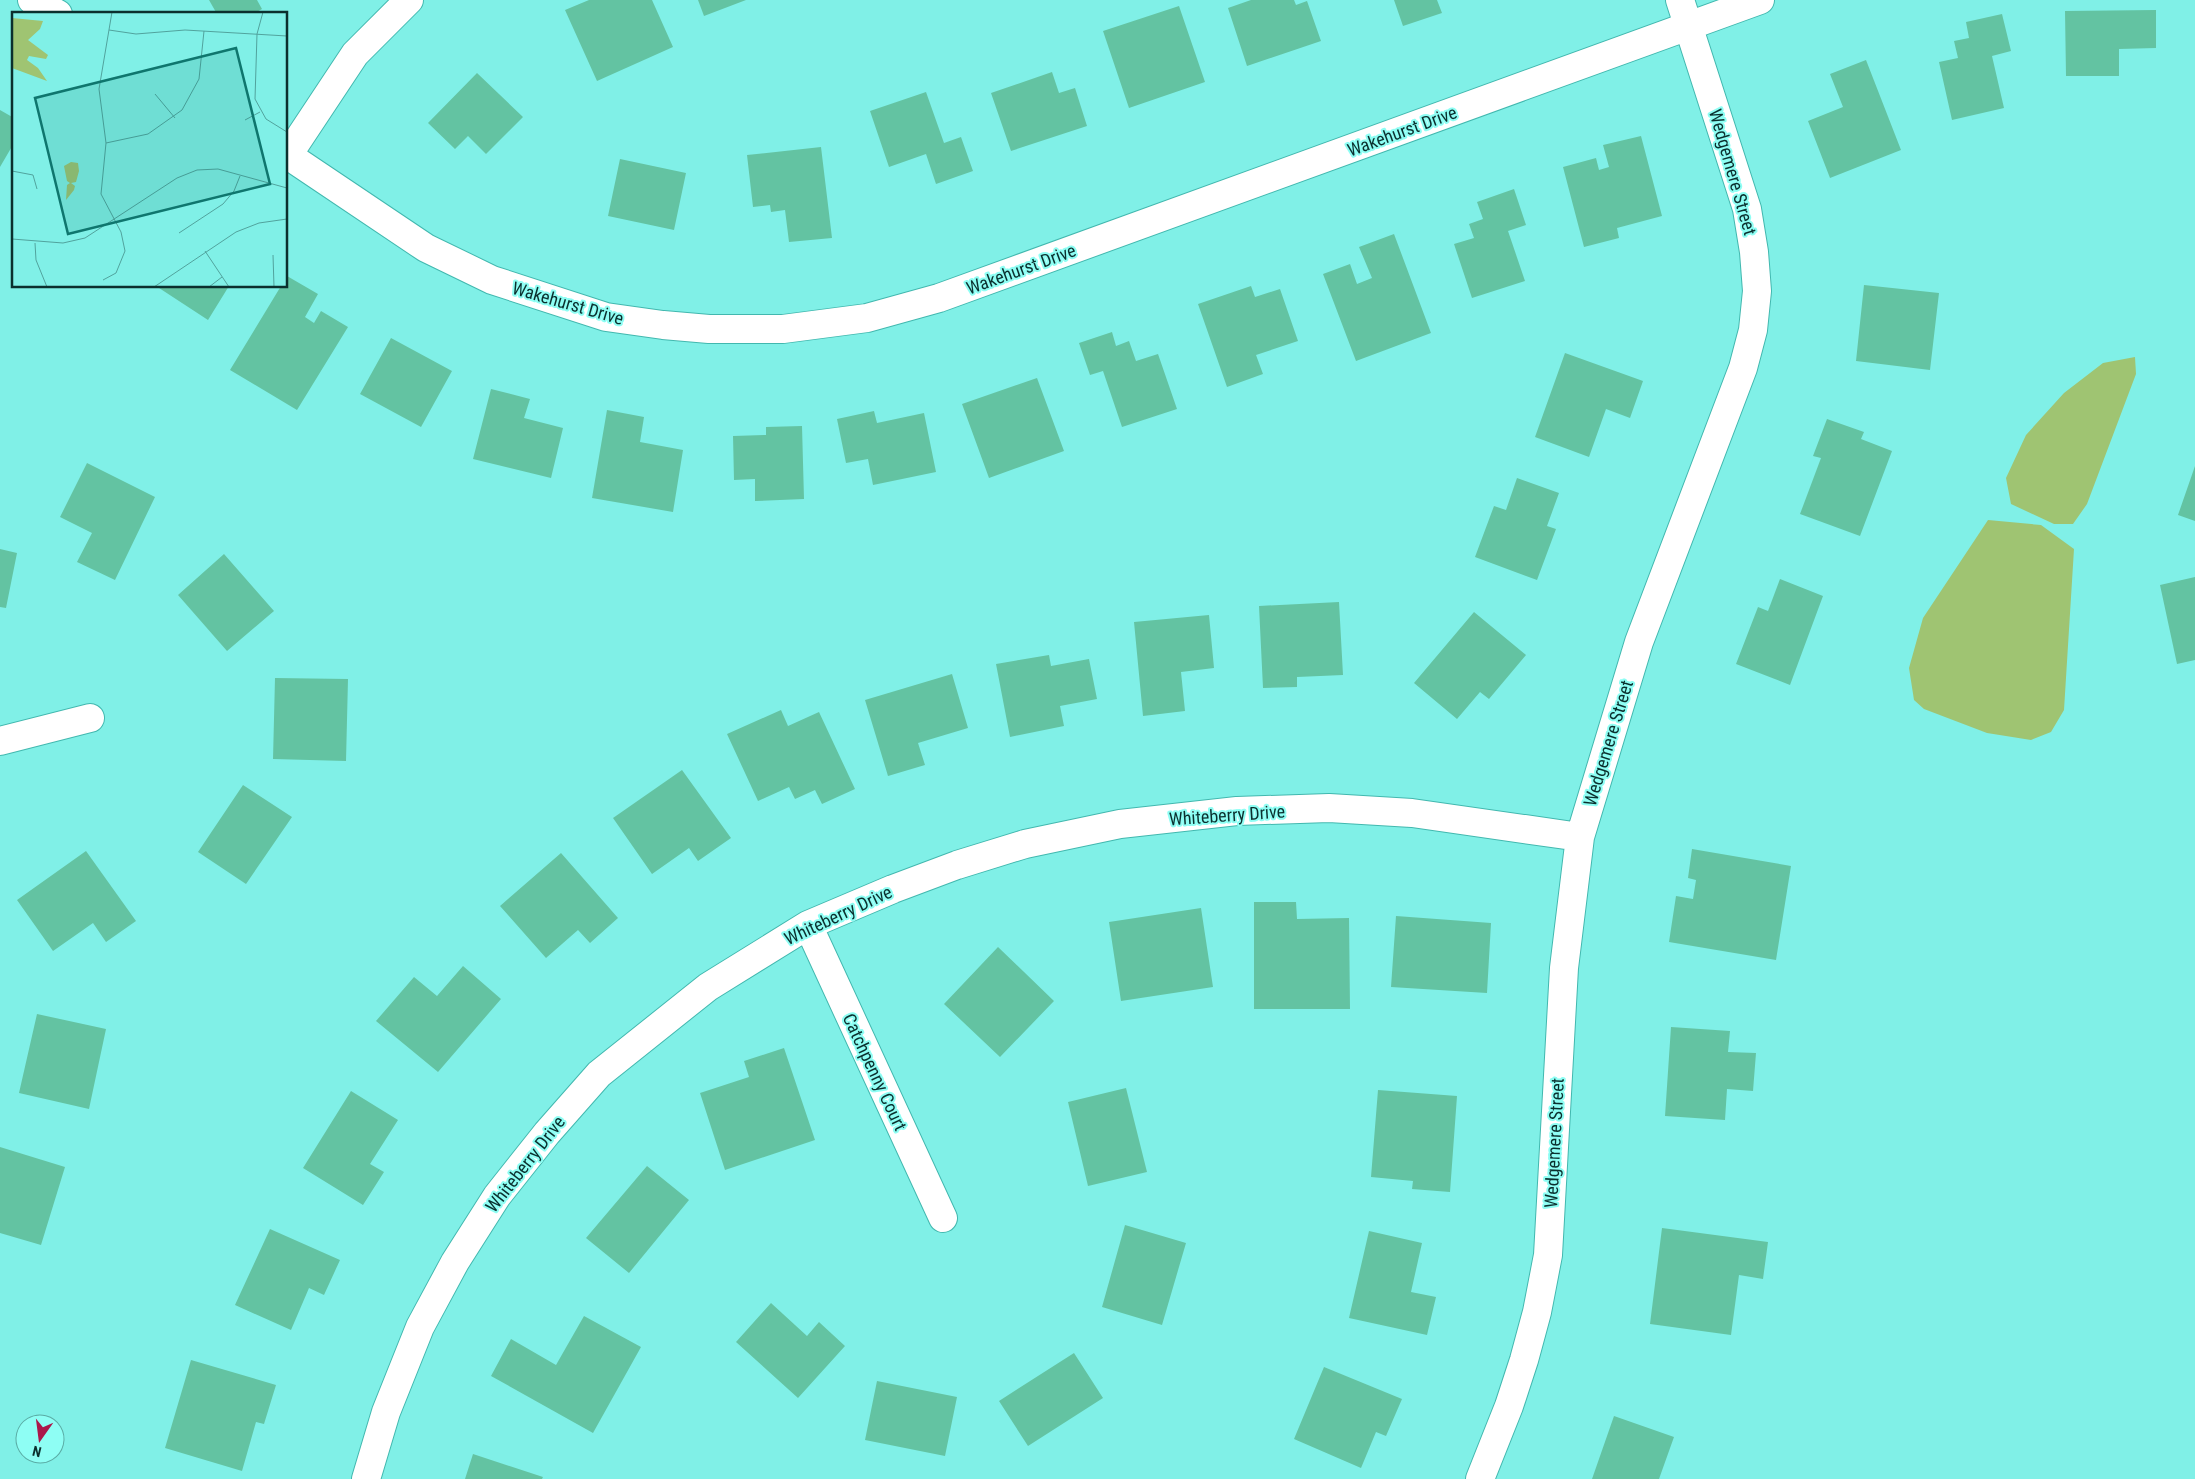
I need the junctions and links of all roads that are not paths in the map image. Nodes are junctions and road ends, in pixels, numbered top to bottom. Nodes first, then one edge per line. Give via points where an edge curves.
1 (32, 0) edge
2 (409, 0) edge
3 (1680, 0) edge
4 (1760, 0) edge
5 (54, 12) edge
6 (1689, 26) junction
7 (288, 154) edge
8 (288, 156) edge
9 (90, 718) dead end
10 (0, 741) edge
11 (1580, 837) junction
12 (808, 925) junction
13 (943, 1218) dead end
14 (366, 1479) edge
15 (1480, 1479) edge

1 - 5 street
2 - 7 street via 356,54
3 - 6 street, Wedgemere Street
4 - 6 street, Wakehurst Drive
6 - 8 street, Wakehurst Drive via 939,298 867,318 783,328 709,329 606,317 492,280 426,248
6 - 11 street, Wedgemere Street via 1747,209 1757,291 1753,330 1743,368 1639,642
9 - 10 street
11 - 12 street, Whiteberry Drive via 1412,813 1329,808 1237,811 1129,823 1025,844 957,865
11 - 15 street, Wedgemere Street via 1564,968 1548,1255 1521,1370
12 - 13 street, Catchpenny Court
12 - 14 street, Whiteberry Drive via 708,987 599,1074 547,1133 497,1196 455,1262 420,1327 386,1412

